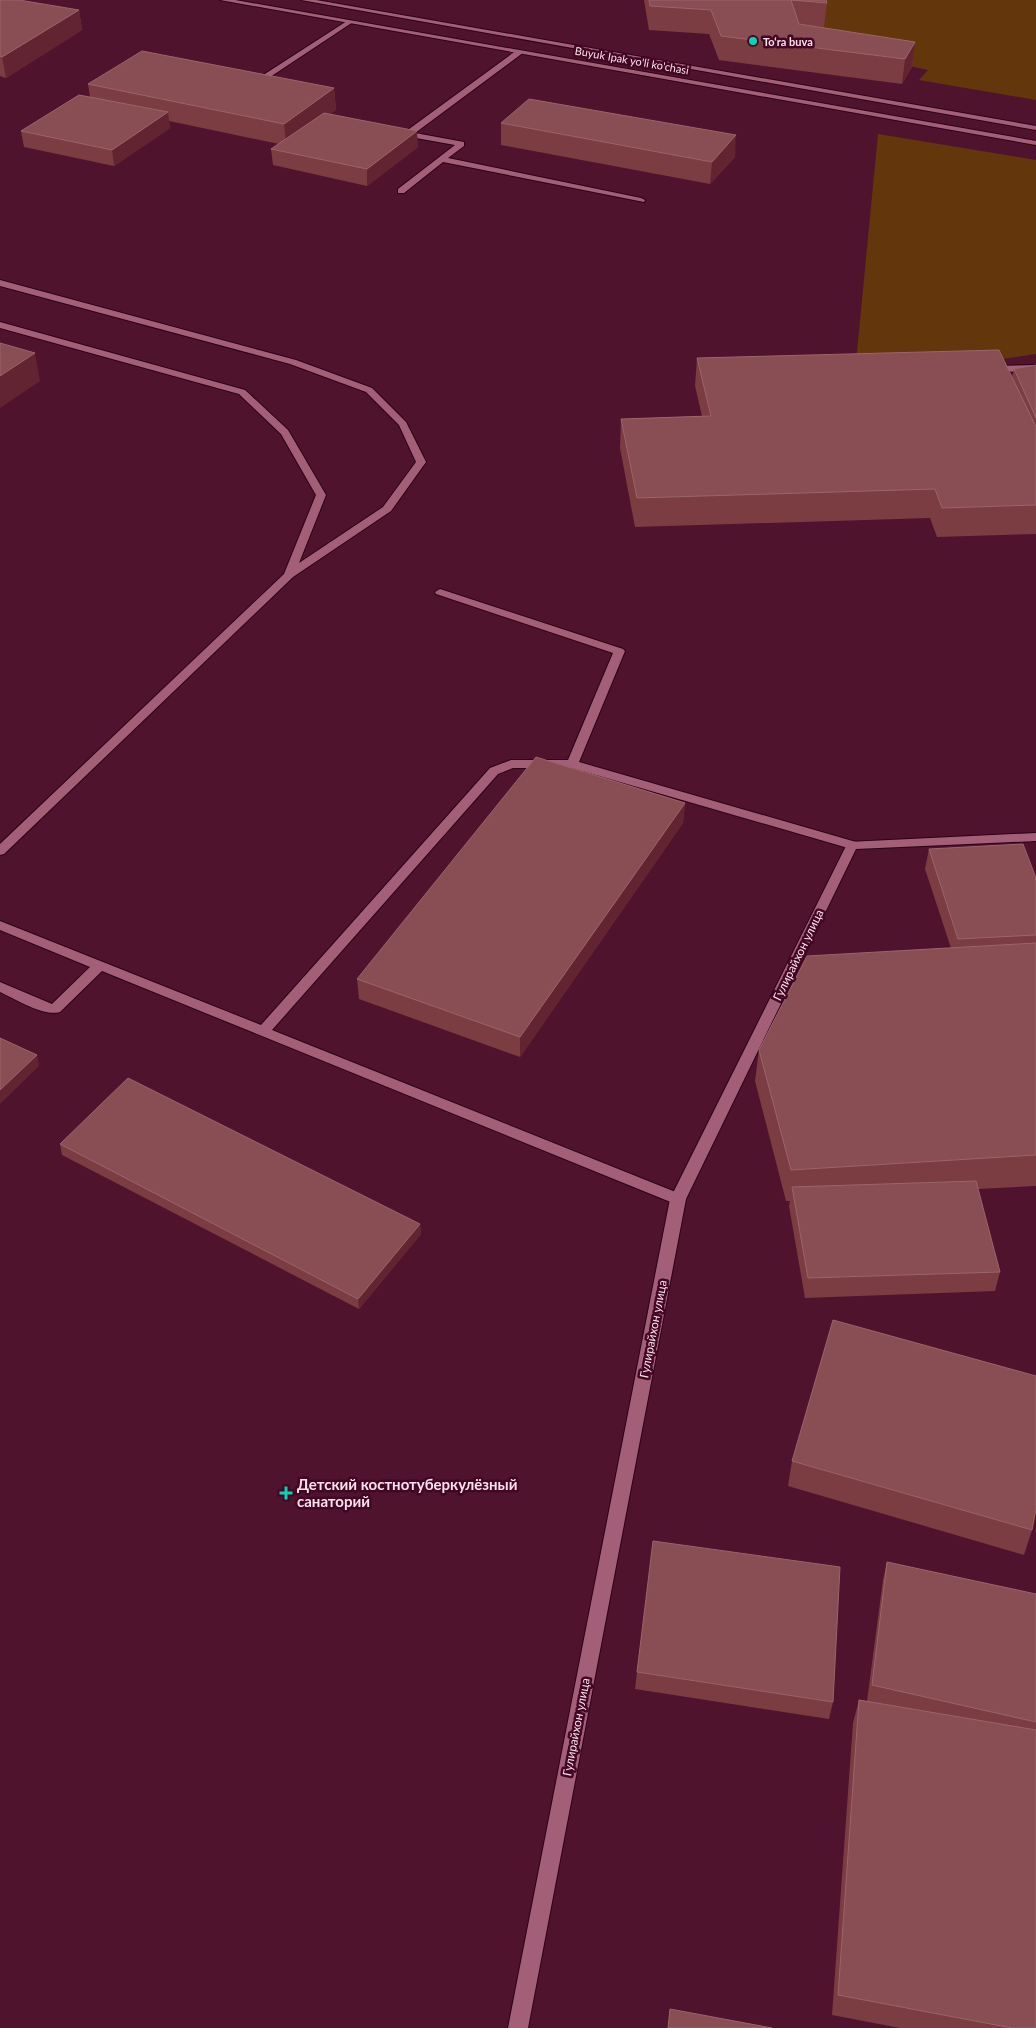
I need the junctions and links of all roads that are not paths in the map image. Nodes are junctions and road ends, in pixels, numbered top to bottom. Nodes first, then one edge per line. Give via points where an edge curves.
1 (223, 0) edge
2 (304, 0) edge
3 (349, 22) junction
4 (520, 52) junction
5 (255, 83) edge
6 (1036, 128) edge
7 (1036, 143) edge
8 (442, 159) junction
9 (401, 191) dead end
10 (641, 200) dead end
11 (0, 283) edge
12 (0, 325) edge
13 (1036, 368) edge
14 (976, 369) edge
15 (289, 574) junction
16 (440, 592) dead end
17 (572, 764) junction
18 (1036, 837) edge
19 (852, 845) junction
20 (0, 850) edge
21 (0, 925) edge
22 (100, 966) junction
23 (0, 987) edge
24 (263, 1031) junction
25 (678, 1199) junction
26 (518, 2028) edge

1 - 3 main road, Buyuk Ipak yo'li ko'chasi
2 - 6 main road, Buyuk Ipak yo'li ko'chasi
3 - 4 main road, Buyuk Ipak yo'li ko'chasi
3 - 5 main road
4 - 7 main road, Buyuk Ipak yo'li ko'chasi
4 - 8 main road via 408,134 461,144
8 - 9 main road
8 - 10 main road
11 - 15 main road via 292,362 369,390 403,424 421,462 386,508
12 - 15 main road via 242,392 285,432 321,495
13 - 14 main road
15 - 20 main road
16 - 17 main road via 619,651
17 - 19 main road
17 - 24 main road via 511,764 494,770
18 - 19 main road
19 - 25 main road, Гулирайхон улица
21 - 22 main road
22 - 23 main road via 55,1009
22 - 24 main road
24 - 25 main road
25 - 26 main road, Гулирайхон улица

